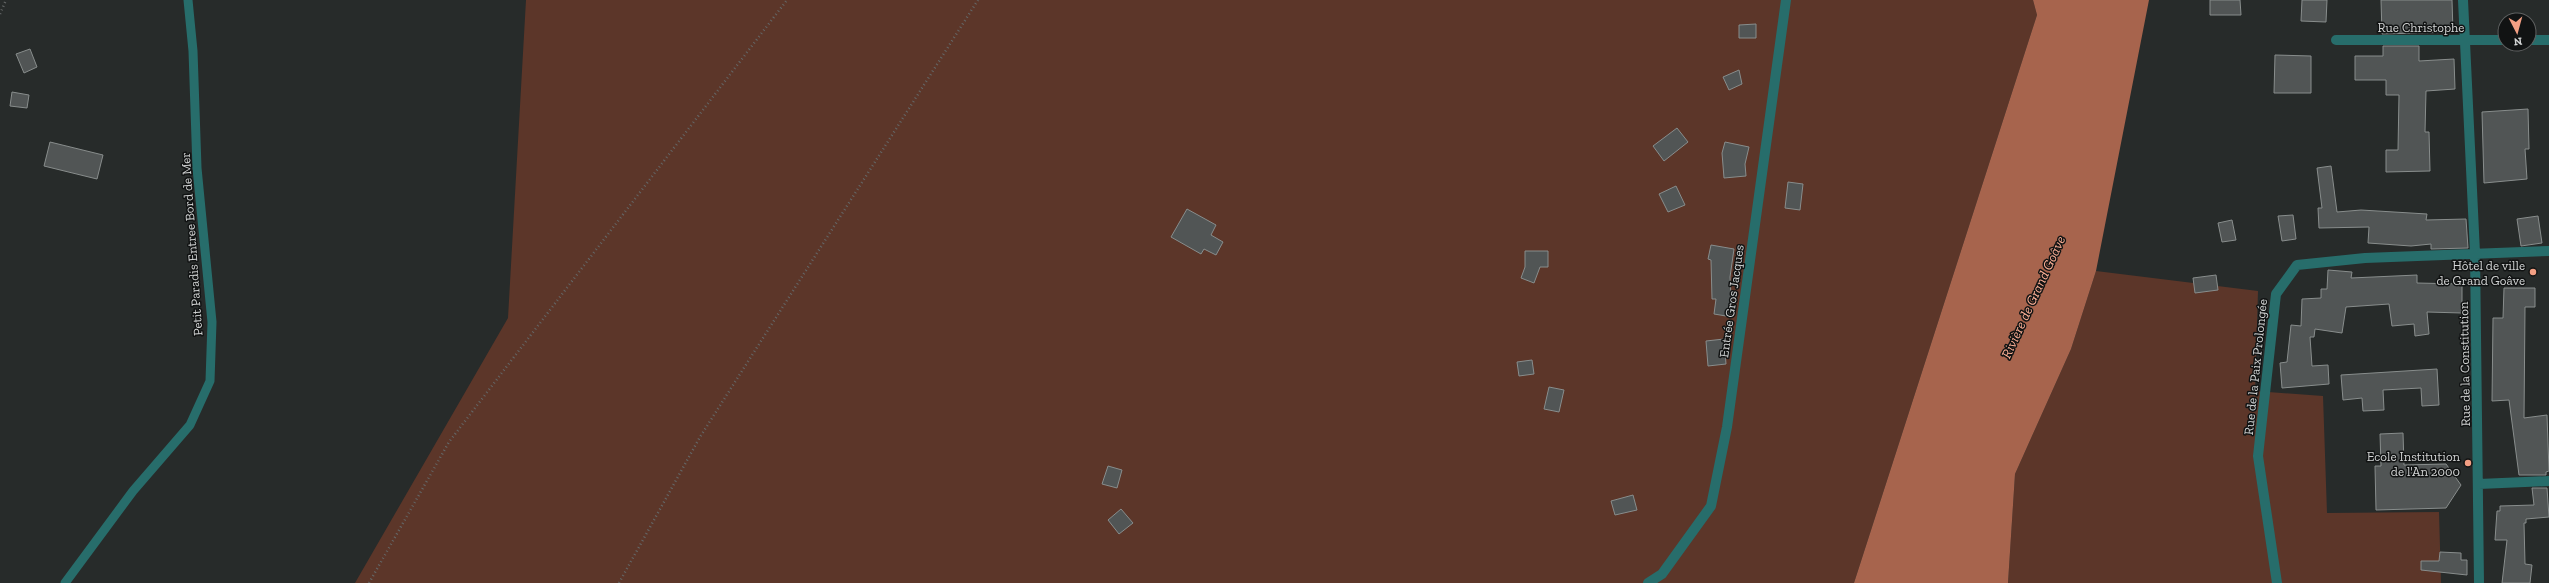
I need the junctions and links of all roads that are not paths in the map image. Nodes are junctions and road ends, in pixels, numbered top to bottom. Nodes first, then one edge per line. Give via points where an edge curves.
1 (188, 0) edge
2 (1786, 0) edge
3 (2463, 0) edge
4 (2336, 40) dead end
5 (2465, 40) junction
6 (2497, 40) edge
7 (2537, 40) edge
8 (2549, 40) edge
9 (2549, 251) edge
10 (2475, 253) junction
11 (2549, 481) edge
12 (2479, 484) junction
13 (65, 583) edge
14 (1648, 583) edge
15 (2277, 583) edge
16 (2479, 583) edge

1 - 13 lane, Petit Paradis Entree Bord de Mer via 193,51 197,168 212,322 210,381 190,425 133,491
2 - 14 street, Entrée Gros Jacques via 1727,427 1711,506 1662,574
3 - 5 street, Rue de la Constitution
4 - 5 street, Rue Christophe
5 - 6 street, Rue Christophe
5 - 10 street, Rue de la Constitution
7 - 8 street
9 - 10 street, Rue de la Paix Prolongée
10 - 12 street, Rue de la Constitution
10 - 15 street, Rue de la Paix Prolongée via 2365,258 2297,266 2276,294 2258,456
11 - 12 street
12 - 16 street, Rue de la Constitution

